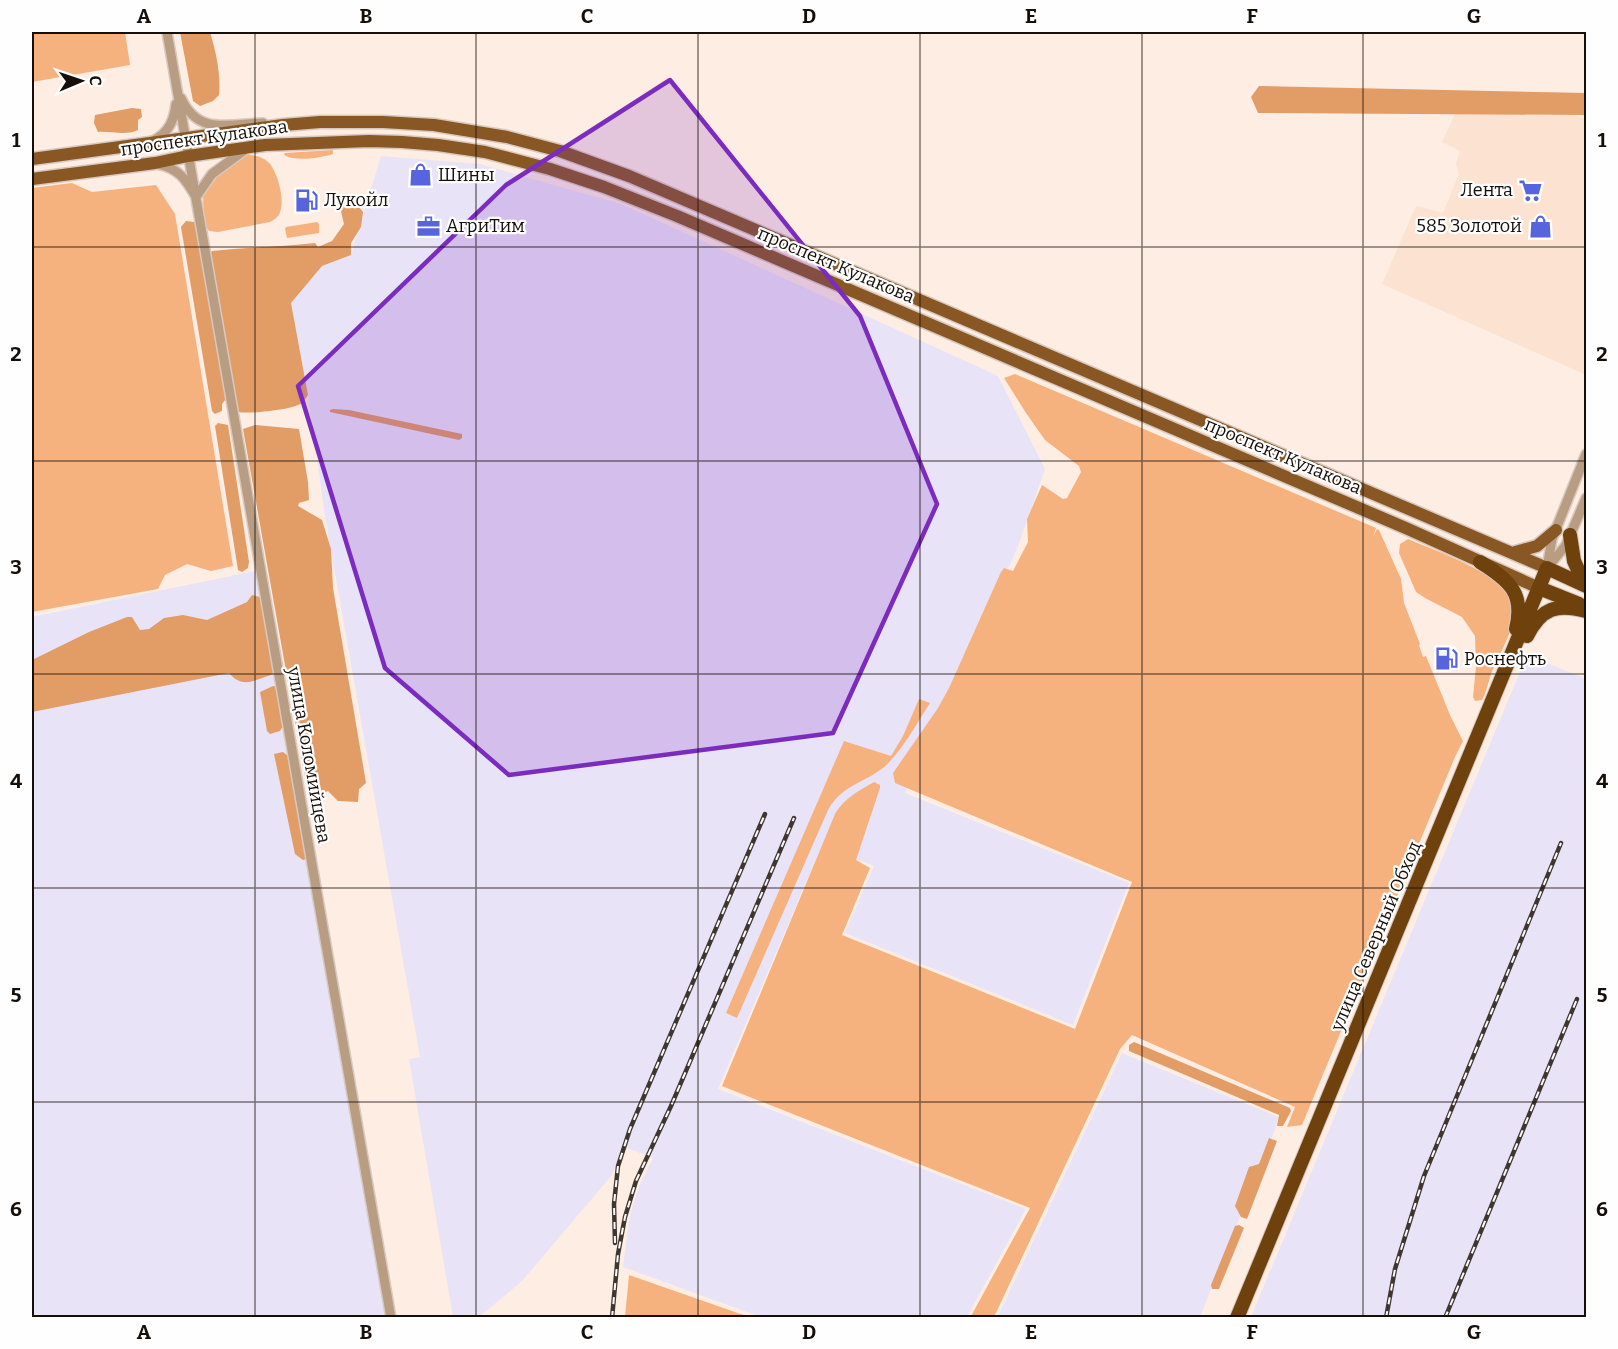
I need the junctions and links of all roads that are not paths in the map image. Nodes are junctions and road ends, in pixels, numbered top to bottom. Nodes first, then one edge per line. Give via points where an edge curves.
1 (167, 32) edge
2 (177, 90) junction
3 (283, 125) junction
4 (185, 138) junction
5 (146, 144) junction
6 (250, 146) junction
7 (188, 156) junction
8 (32, 159) edge
9 (155, 163) junction
10 (32, 179) edge
11 (196, 197) junction
12 (1587, 454) edge
13 (1587, 498) edge
14 (1556, 530) junction
15 (1570, 535) junction
16 (1511, 553) junction
17 (1480, 562) junction
18 (1547, 568) junction
19 (1586, 585) edge
20 (1539, 588) junction
21 (1587, 609) edge
22 (1517, 645) junction
23 (391, 1317) edge
24 (1237, 1317) edge

1 - 2 street, улица Коломийцева
2 - 3 street via 191,115 205,124
2 - 4 street, улица Коломийцева
2 - 5 street via 173,122 166,133
3 - 4 main road, проспект Кулакова
3 - 16 main road, проспект Кулакова via 356,121 434,125 507,136 575,156
4 - 5 main road, проспект Кулакова
4 - 7 street, улица Коломийцева
5 - 8 main road, проспект Кулакова
6 - 7 main road, проспект Кулакова
6 - 11 street via 212,174
6 - 17 main road, проспект Кулакова via 369,141 438,145 484,152 576,177 677,216
7 - 9 main road, проспект Кулакова
7 - 11 street, улица Коломийцева
9 - 10 main road, проспект Кулакова
9 - 11 street, улица Коломийцева via 180,172
11 - 23 street, улица Коломийцева
12 - 14 street
13 - 15 street
14 - 16 main road via 1537,546
14 - 18 street
15 - 18 street
15 - 19 highway via 1574,561
16 - 18 main road, проспект Кулакова
17 - 20 main road, проспект Кулакова
17 - 22 highway via 1509,583 1519,602
18 - 19 highway, проспект Кулакова
18 - 20 highway, улица Северный Обход
20 - 21 highway, проспект Кулакова
20 - 22 highway, улица Северный Обход
21 - 22 highway via 1564,607 1542,614 1526,639
22 - 24 highway, улица Северный Обход

